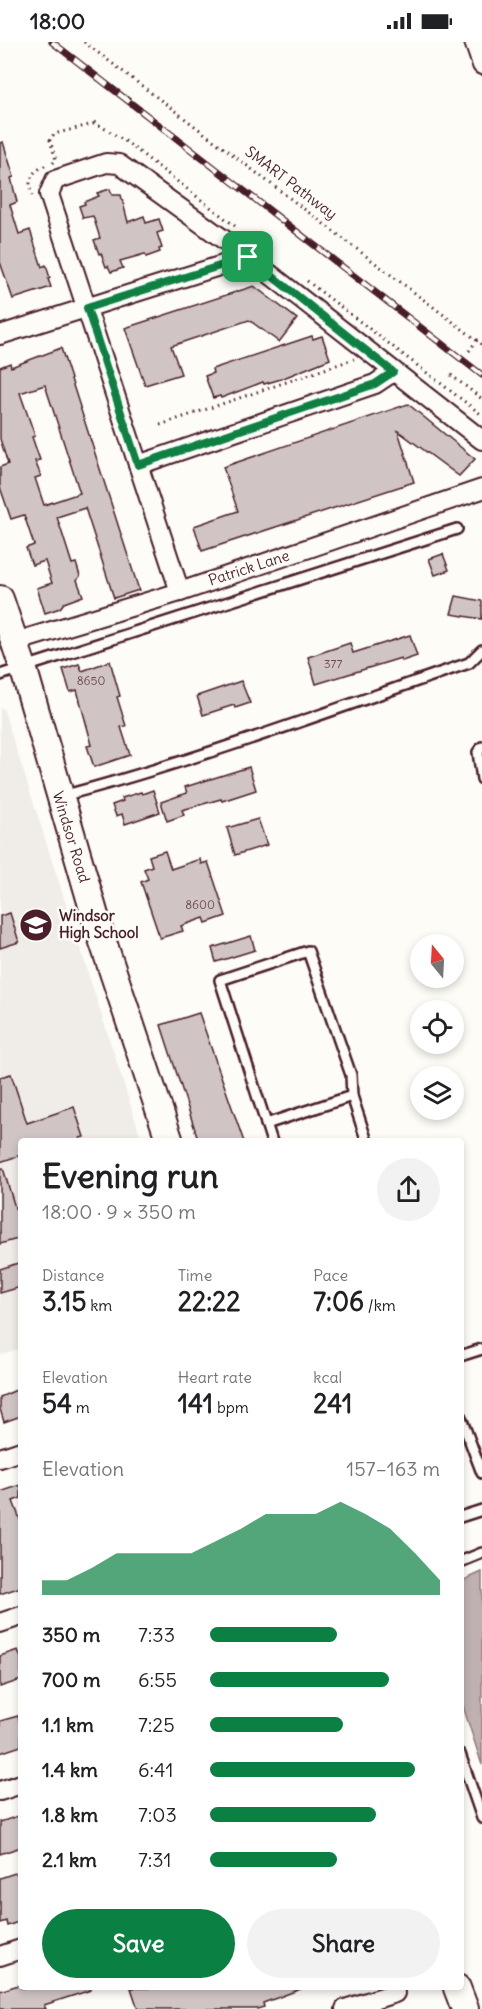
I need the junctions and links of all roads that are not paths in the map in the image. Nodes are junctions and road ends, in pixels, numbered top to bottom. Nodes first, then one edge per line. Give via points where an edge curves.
1 (474, 42) edge
2 (482, 65) edge
3 (248, 257) junction
4 (87, 308) junction
5 (0, 335) edge
6 (393, 372) junction
7 (482, 440) edge
8 (138, 465) junction
9 (482, 489) edge
10 (457, 529) dead end
11 (180, 592) junction
12 (0, 599) edge
13 (15, 642) junction
14 (482, 650) edge
15 (11, 671) edge
16 (482, 747) edge
17 (482, 779) edge
18 (59, 797) junction
19 (352, 1096) junction
20 (266, 1124) junction
21 (169, 1138) edge
22 (271, 1138) edge
23 (366, 1138) edge
24 (482, 1349) edge
25 (464, 1355) edge
26 (464, 1426) edge
27 (18, 1452) edge
28 (0, 1458) edge
29 (482, 1473) edge
30 (482, 1510) edge
31 (464, 1516) edge
32 (482, 1553) edge
33 (464, 1560) edge
34 (18, 1617) edge
35 (0, 1623) edge
36 (464, 1766) edge
37 (18, 1786) edge
38 (0, 1791) edge
39 (482, 1818) edge
40 (18, 1950) edge
41 (0, 1956) edge
42 (459, 1990) edge
43 (397, 1996) edge
44 (345, 2009) edge
45 (465, 2009) edge

1 - 2 street
3 - 4 street
3 - 4 street via 119,164 106,163 55,180 50,194
3 - 6 street
4 - 5 street
4 - 8 street
6 - 7 street
6 - 8 street via 375,384
8 - 11 street
9 - 11 street, Patrick Lane
10 - 15 lane
11 - 13 street, Patrick Lane
12 - 13 main road, Windsor Road
13 - 15 main road, Windsor Road
14 - 18 lane via 469,663
15 - 18 main road, Windsor Road
16 - 17 lane via 478,752
18 - 21 main road, Windsor Road
19 - 20 lane
19 - 20 lane via 351,1075 308,951 220,980
19 - 23 lane
20 - 22 lane
24 - 25 lane
26 - 29 lane
27 - 28 street
30 - 31 lane
32 - 33 lane
34 - 35 street
36 - 39 lane
37 - 38 street
40 - 41 street
42 - 45 main road
43 - 44 street

